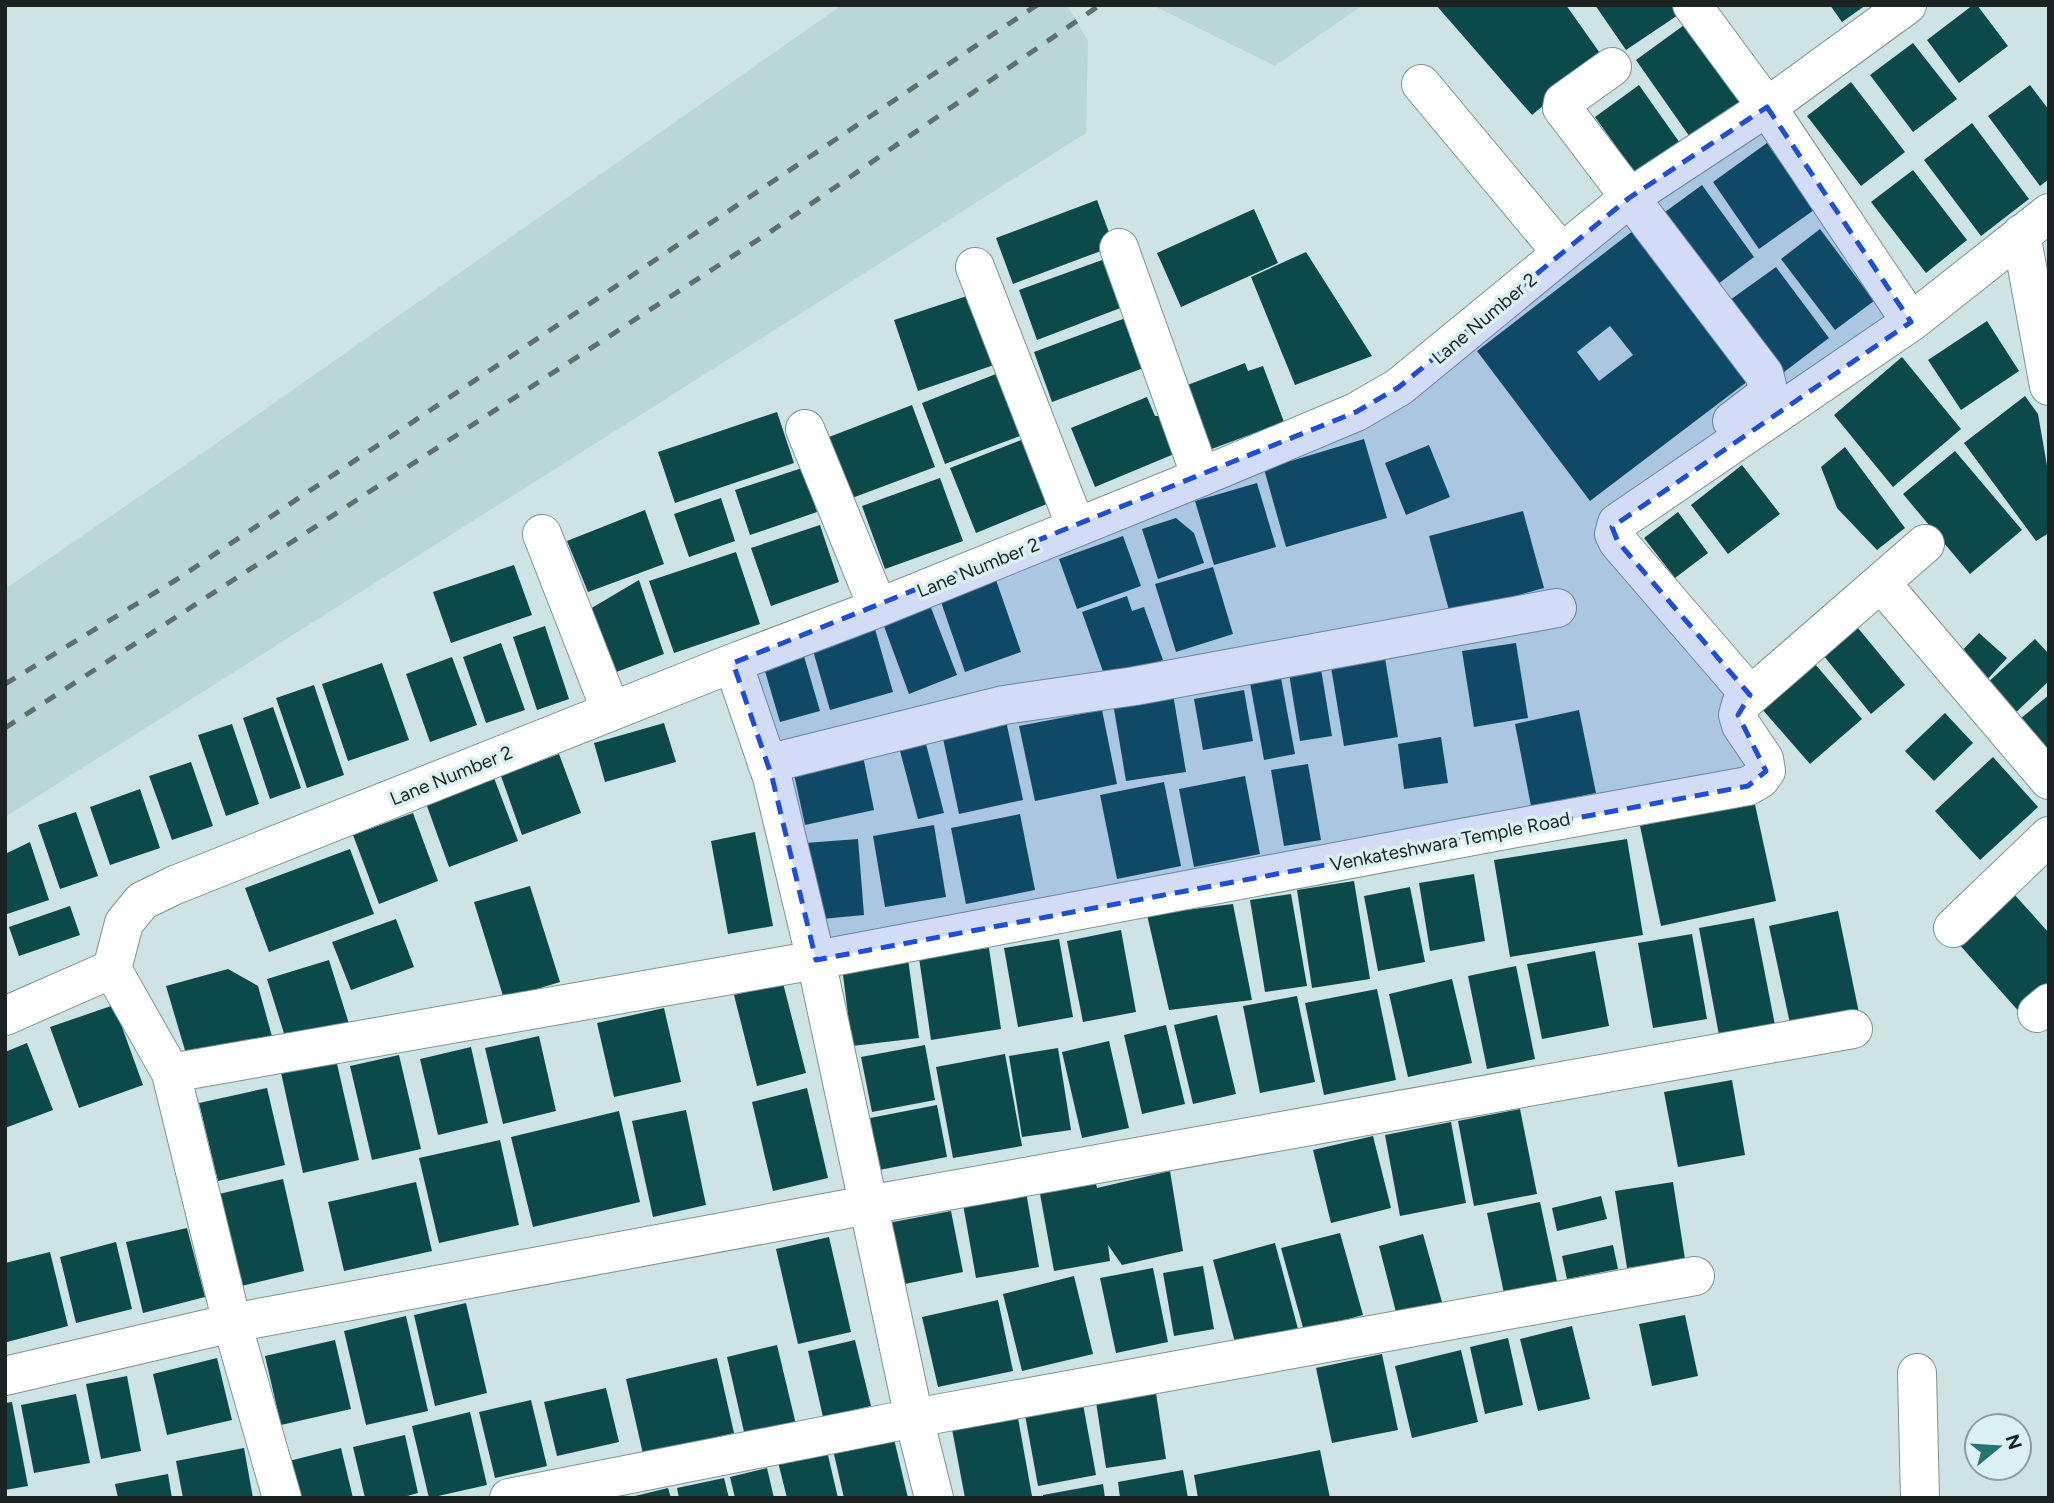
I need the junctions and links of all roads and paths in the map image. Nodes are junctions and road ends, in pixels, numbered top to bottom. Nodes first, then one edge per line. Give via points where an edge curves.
1 (1692, 5) edge
2 (1907, 5) edge
3 (1612, 67) dead end
4 (1421, 84) dead end
5 (1767, 107) junction
6 (1629, 198) junction
7 (2035, 223) edge
8 (1119, 248) dead end
9 (1562, 253) junction
10 (975, 267) dead end
11 (1911, 321) junction
12 (2049, 386) edge
13 (805, 429) dead end
14 (1201, 477) junction
15 (1626, 502) dead end
16 (1076, 527) junction
17 (542, 534) dead end
18 (1925, 544) dead end
19 (1881, 583) junction
20 (878, 608) junction
21 (1557, 608) dead end
22 (733, 663) junction
23 (1750, 695) junction
24 (611, 712) junction
25 (767, 764) junction
26 (2049, 780) edge
27 (2049, 836) edge
28 (1953, 929) dead end
29 (816, 960) junction
30 (112, 969) junction
31 (5, 1016) edge
32 (1853, 1029) dead end
33 (171, 1073) junction
34 (867, 1205) junction
35 (1695, 1276) dead end
36 (232, 1323) junction
37 (1917, 1373) dead end
38 (5, 1376) edge
39 (914, 1418) junction
40 (282, 1498) edge
41 (509, 1498) edge
42 (934, 1498) edge
43 (1920, 1498) edge

1 - 5 street
2 - 5 street, Lane Number 2
3 - 6 street via 1563,102 1562,108
4 - 9 street
5 - 6 street, Lane Number 2
5 - 11 street
6 - 9 street, Lane Number 2
6 - 15 street via 1764,374 1767,385 1760,400
7 - 11 street
7 - 12 street
8 - 14 street
9 - 14 street, Lane Number 2 via 1399,387 1356,412
10 - 16 street
11 - 23 street via 1614,528 1618,542
13 - 20 street
14 - 16 street, Lane Number 2
16 - 20 street, Lane Number 2
17 - 24 street
18 - 19 street
19 - 23 street
19 - 26 street
20 - 22 street, Lane Number 2
21 - 25 street via 1135,686 1004,705
22 - 24 street, Lane Number 2
22 - 25 street
23 - 29 street, Venkateshwara Temple Road via 1738,715 1764,759 1766,771 1748,786
24 - 30 street, Lane Number 2 via 142,901 124,923
25 - 29 street
27 - 28 street
29 - 33 street
29 - 34 street
30 - 31 street
30 - 33 street
32 - 34 street
33 - 36 street
34 - 36 street
34 - 39 street
35 - 39 street
36 - 38 street
36 - 40 street
37 - 43 street
39 - 41 street
39 - 42 street

